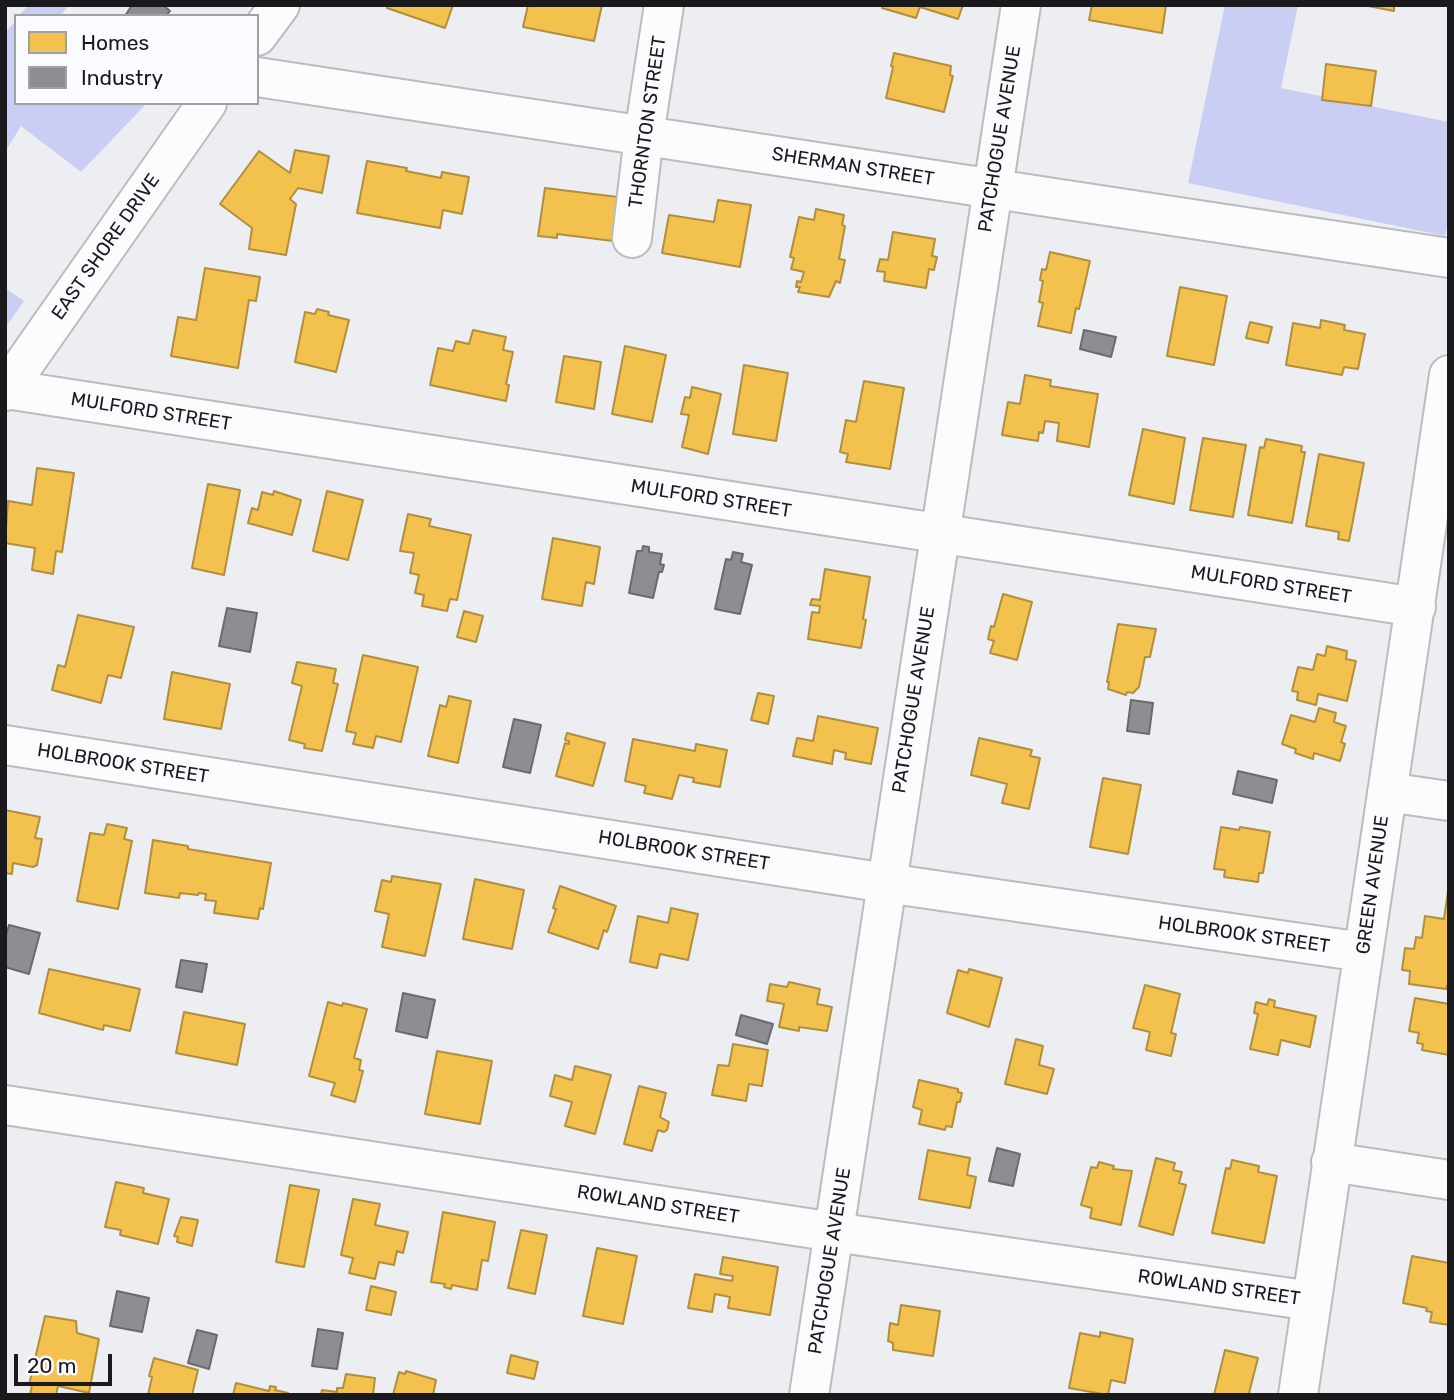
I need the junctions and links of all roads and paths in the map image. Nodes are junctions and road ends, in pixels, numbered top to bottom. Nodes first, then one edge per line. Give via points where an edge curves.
1 (281, 5) edge
2 (664, 5) edge
3 (1021, 5) edge
4 (259, 33) edge
5 (259, 77) edge
6 (206, 105) edge
7 (644, 135) junction
8 (993, 188) junction
9 (632, 238) dead end
10 (1449, 258) edge
11 (1449, 375) edge
12 (6, 390) edge
13 (1446, 424) edge
14 (940, 534) junction
15 (1416, 607) junction
16 (5, 745) edge
17 (1387, 792) junction
18 (1449, 801) edge
19 (886, 883) junction
20 (1363, 952) junction
21 (5, 1105) edge
22 (1331, 1162) junction
23 (1449, 1180) edge
24 (834, 1233) junction
25 (1312, 1301) junction
26 (809, 1395) edge
27 (1298, 1395) edge

1 - 4 street
2 - 7 street, THORNTON STREET
3 - 8 street, PATCHOGUE AVENUE
5 - 7 street, SHERMAN STREET
6 - 12 street, EAST SHORE DRIVE
7 - 8 street, SHERMAN STREET
7 - 9 street, THORNTON STREET
8 - 10 street, SHERMAN STREET
8 - 14 street, PATCHOGUE AVENUE
11 - 13 street, GREEN AVENUE
12 - 14 street, MULFORD STREET
13 - 15 street, GREEN AVENUE
14 - 15 street, MULFORD STREET
14 - 19 street, PATCHOGUE AVENUE
15 - 17 street, GREEN AVENUE
16 - 19 street, HOLBROOK STREET
17 - 18 street
17 - 20 street, GREEN AVENUE
19 - 20 street, HOLBROOK STREET
19 - 24 street, PATCHOGUE AVENUE
20 - 22 street, GREEN AVENUE
21 - 24 street, ROWLAND STREET
22 - 23 street
22 - 25 street, GREEN AVENUE
24 - 25 street, ROWLAND STREET
24 - 26 street, PATCHOGUE AVENUE
25 - 27 street, GREEN AVENUE

